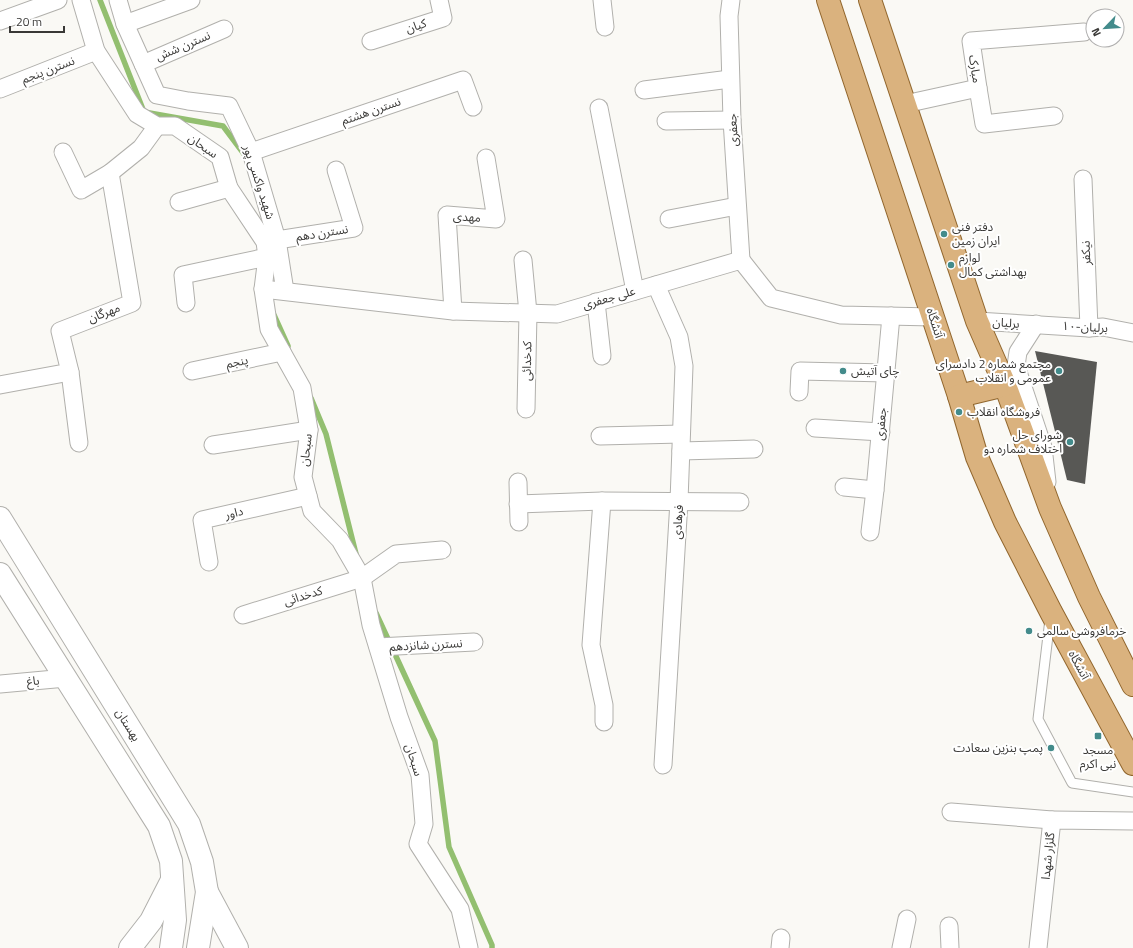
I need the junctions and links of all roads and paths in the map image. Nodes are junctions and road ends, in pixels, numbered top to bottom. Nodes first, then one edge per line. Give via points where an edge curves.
1 (58, 0) edge
2 (81, 0) edge
3 (118, 0) edge
4 (191, 0) edge
5 (602, 0) edge
6 (731, 0) edge
7 (828, 0) edge
8 (870, 0) edge
9 (441, 1) edge
10 (0, 21) edge
11 (125, 24) junction
12 (605, 27) dead end
13 (224, 29) dead end
14 (1084, 32) dead end
15 (371, 41) dead end
16 (96, 51) junction
17 (143, 64) junction
18 (730, 79) junction
19 (978, 88) junction
20 (0, 89) edge
21 (644, 90) dead end
22 (905, 104) junction
23 (473, 107) dead end
24 (599, 108) dead end
25 (1054, 116) dead end
26 (732, 120) junction
27 (666, 122) dead end
28 (157, 126) junction
29 (62, 152) dead end
30 (251, 152) junction
31 (486, 158) dead end
32 (336, 170) dead end
33 (110, 173) junction
34 (1084, 179) dead end
35 (229, 188) junction
36 (179, 202) dead end
37 (737, 206) junction
38 (669, 219) dead end
39 (277, 240) junction
40 (267, 257) junction
41 (523, 260) dead end
42 (741, 260) junction
43 (656, 285) junction
44 (263, 289) junction
45 (285, 291) junction
46 (635, 291) junction
47 (596, 302) junction
48 (186, 303) dead end
49 (453, 311) junction
50 (528, 313) junction
51 (891, 316) junction
52 (932, 317) junction
53 (977, 321) junction
54 (1036, 324) junction
55 (1089, 328) junction
56 (1133, 333) edge
57 (282, 352) junction
58 (602, 356) dead end
59 (192, 371) dead end
60 (70, 372) junction
61 (886, 373) junction
62 (1005, 385) junction
63 (0, 386) edge
64 (799, 392) dead end
65 (959, 396) junction
66 (526, 409) dead end
67 (815, 428) dead end
68 (309, 430) junction
69 (881, 432) junction
70 (681, 434) junction
71 (600, 436) dead end
72 (80, 443) dead end
73 (213, 445) dead end
74 (754, 449) dead end
75 (681, 451) junction
76 (518, 482) dead end
77 (844, 487) dead end
78 (875, 490) junction
79 (308, 496) junction
80 (602, 501) junction
81 (679, 501) junction
82 (740, 502) dead end
83 (518, 504) junction
84 (1050, 508) junction
85 (0, 518) edge
86 (519, 522) dead end
87 (870, 532) dead end
88 (442, 550) dead end
89 (209, 562) dead end
90 (0, 574) edge
91 (362, 578) junction
92 (1051, 612) junction
93 (243, 615) dead end
94 (474, 642) dead end
95 (378, 647) junction
96 (66, 678) junction
97 (0, 684) edge
98 (1133, 685) edge
99 (604, 722) dead end
100 (1133, 764) edge
101 (663, 765) dead end
102 (1133, 792) edge
103 (951, 812) dead end
104 (1052, 820) junction
105 (1133, 821) edge
106 (173, 879) junction
107 (207, 892) junction
108 (907, 919) dead end
109 (949, 926) dead end
110 (130, 948) edge
111 (171, 948) edge
112 (198, 948) edge
113 (237, 948) edge
114 (468, 948) edge
115 (901, 948) edge
116 (950, 948) edge
117 (1038, 948) edge

1 - 10 street
2 - 16 street, سبحان
3 - 11 street, شهید واکسی پور
4 - 11 street
5 - 12 street
6 - 18 street, جعفری
7 - 52 main road, آتشگاه
8 - 22 main road
9 - 15 street, کیان via 443,18
11 - 17 street, شهید واکسی پور
13 - 17 street, نسترن شش
14 - 19 street, مبارک via 971,41
16 - 20 street, نسترن پنجم
16 - 28 street, سبحان via 137,114
17 - 30 street, شهید واکسی پور via 157,95 229,106
18 - 21 street
18 - 26 street, جعفری
19 - 22 street, مبارک
19 - 25 street via 984,124
22 - 53 main road
23 - 30 street, نسترن هشتم via 463,80
24 - 46 street
26 - 27 street
26 - 37 street, جعفری
28 - 33 street via 141,148
28 - 35 street, سبحان via 175,126 220,157
29 - 33 street via 81,190
30 - 39 street, شهید واکسی پور
31 - 49 street, مهدی via 496,219 448,215
32 - 39 street, نسترن دهم via 354,228
33 - 60 street, مهرگان via 132,303 60,331
34 - 55 street, نیکفر
35 - 36 street
35 - 40 street, سبحان via 265,242
37 - 38 street
37 - 42 street, جعفری
39 - 45 street, شهید واکسی پور
40 - 44 street, سبحان
40 - 48 street via 183,275
41 - 50 street, کدخدائی
42 - 43 street, علی جعفری
42 - 51 street via 771,298 841,315
43 - 46 street, علی جعفری
43 - 70 street, فرهادی via 679,337 684,366
44 - 45 street, علی جعفری
44 - 57 street, سبحان via 269,329
45 - 49 street, علی جعفری
46 - 47 street, علی جعفری
47 - 50 street, علی جعفری via 557,314
47 - 58 street
49 - 50 street, علی جعفری
50 - 66 street, کدخدائی
51 - 52 street
51 - 61 street, جعفری
52 - 65 main road, آتشگاه
53 - 54 street, برلیان
53 - 62 main road
54 - 55 street, ۱۰-برلیان
54 - 84 street via 1018,352 1016,366 1043,447
55 - 56 street, ۱۰-برلیان via 1103,327
57 - 59 street, پنجم
57 - 68 street, سبحان via 302,388
60 - 63 street
60 - 72 street
61 - 64 street via 800,371
61 - 69 street, جعفری
62 - 65 main road
62 - 84 main road
65 - 92 main road, آتشگاه via 976,457 1005,522
67 - 69 street
68 - 73 street
68 - 79 street, سبحان via 303,477
69 - 78 street, جعفری
70 - 71 street
70 - 75 street, فرهادی
74 - 75 street
75 - 81 street, فرهادی
76 - 83 street
77 - 78 street
78 - 87 street, جعفری
79 - 89 street, داور via 202,520
79 - 91 street, سبحان via 312,511 340,540
80 - 81 street
80 - 83 street
80 - 99 street via 591,646 604,705
81 - 82 street
81 - 101 street, فرهادی
83 - 86 street
84 - 98 main road
85 - 107 main road, بهستان via 189,824 202,862
88 - 91 street, کدخدائی via 396,554
90 - 96 main road
91 - 93 street, کدخدائی
91 - 95 street, سبحان
92 - 100 main road, آتشگاه
92 - 102 lane via 1038,719 1072,783
94 - 95 street, نسترن شانزدهم
95 - 114 street, سبحان via 420,775 424,824 418,844 460,909
96 - 97 street, باغ
96 - 106 main road via 160,826 171,861
103 - 104 street
104 - 105 street, گلزار شهدا
104 - 117 street, گلزار شهدا
106 - 110 main road via 151,921
106 - 111 main road via 175,920
107 - 112 main road, بهستان
107 - 113 main road
108 - 115 street
109 - 116 street

